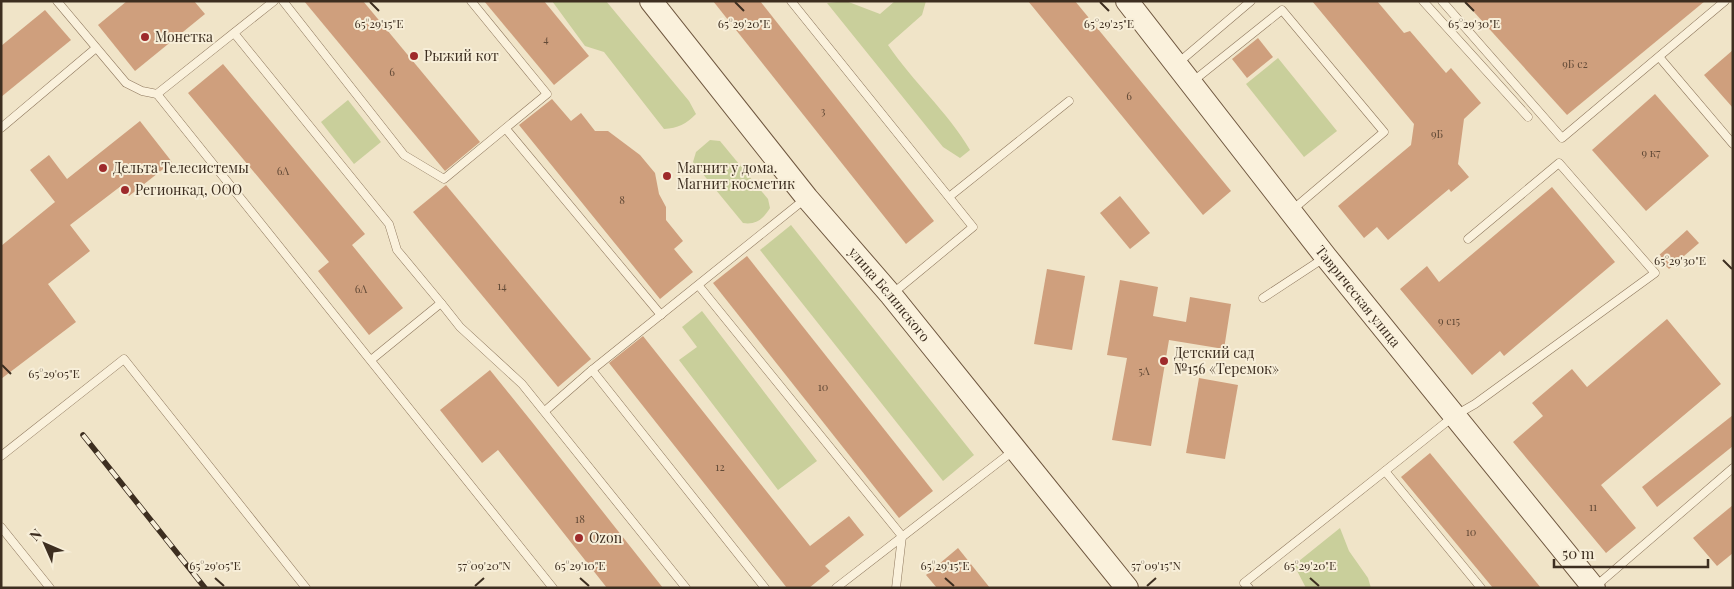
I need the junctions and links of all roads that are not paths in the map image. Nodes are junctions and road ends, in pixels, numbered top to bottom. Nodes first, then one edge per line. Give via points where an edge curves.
1 (57, 1) edge
2 (274, 1) edge
3 (283, 1) edge
4 (471, 1) edge
5 (651, 1) edge
6 (791, 1) edge
7 (1127, 1) edge
8 (1251, 1) edge
9 (1423, 1) edge
10 (1442, 1) edge
11 (1725, 1) edge
12 (234, 33) junction
13 (96, 48) junction
14 (1660, 58) junction
15 (1176, 64) junction
16 (1191, 84) junction
17 (157, 94) junction
18 (1069, 101) dead end
19 (1528, 117) dead end
20 (1, 128) edge
21 (506, 129) junction
22 (1733, 144) edge
23 (949, 196) junction
24 (807, 198) junction
25 (1290, 212) junction
26 (1468, 239) dead end
27 (1326, 257) junction
28 (699, 286) junction
29 (890, 295) junction
30 (1263, 298) dead end
31 (441, 303) junction
32 (661, 315) junction
33 (371, 360) junction
34 (592, 370) junction
35 (545, 411) junction
36 (1454, 416) junction
37 (1014, 449) junction
38 (1, 456) edge
39 (1733, 468) edge
40 (1385, 471) junction
41 (1, 527) edge
42 (902, 536) junction
43 (50, 588) edge
44 (306, 588) edge
45 (553, 588) edge
46 (686, 588) edge
47 (765, 588) edge
48 (836, 588) edge
49 (896, 588) edge
50 (1127, 588) edge
51 (1249, 588) edge
52 (1482, 588) edge
53 (1594, 588) edge

1 - 13 lane
2 - 12 lane
3 - 21 lane via 404,155 444,179
4 - 21 lane via 547,94
5 - 24 street, улица Белинского
6 - 23 lane
7 - 15 street, Таврическая улица
8 - 15 lane
9 - 19 lane
10 - 14 lane via 1562,138
11 - 14 lane
12 - 17 lane
12 - 31 lane via 389,224 397,250
13 - 17 lane via 126,83
13 - 20 lane
14 - 22 lane
15 - 16 street, Таврическая улица
16 - 25 street, Таврическая улица
16 - 25 lane via 1282,10 1384,132
17 - 33 lane
18 - 23 lane
21 - 32 lane
23 - 29 lane via 973,227
24 - 28 lane
24 - 29 street, улица Белинского
25 - 27 street, Таврическая улица
26 - 36 lane via 1559,163 1655,273
27 - 30 lane
27 - 36 street, Таврическая улица
28 - 32 lane
28 - 42 lane
29 - 37 street, улица Белинского
31 - 33 lane
31 - 35 lane via 460,327 522,384
32 - 34 lane
33 - 45 lane
34 - 35 lane
34 - 47 lane
35 - 46 lane
36 - 40 lane
36 - 53 street, Таврическая улица
37 - 42 lane
37 - 50 street, улица Белинского
38 - 44 lane via 124,359
39 - 53 lane
40 - 51 lane via 1244,582
40 - 52 lane
41 - 43 lane
42 - 48 lane
42 - 49 lane

